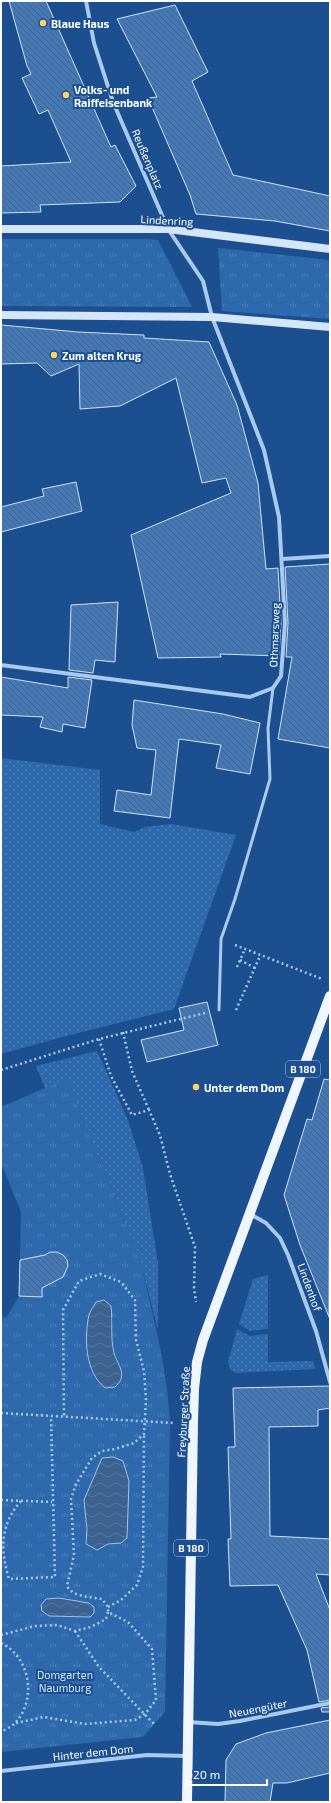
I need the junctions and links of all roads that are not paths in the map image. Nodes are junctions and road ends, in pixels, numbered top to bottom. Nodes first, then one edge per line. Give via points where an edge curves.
1 (86, 1) edge
2 (1, 229) edge
3 (168, 229) junction
4 (330, 249) edge
5 (1, 315) edge
6 (212, 317) junction
7 (330, 327) edge
8 (330, 556) edge
9 (282, 559) junction
10 (1, 665) edge
11 (273, 688) junction
12 (330, 996) edge
13 (219, 1010) road end
14 (249, 1214) junction
15 (330, 1382) edge
16 (330, 1703) edge
17 (188, 1722) junction
18 (188, 1756) junction
19 (1, 1771) edge
20 (187, 1802) edge

1 - 3 street, Reußenplatz via 94,43 113,102
2 - 3 main road, Lindenring
3 - 4 main road, Lindenring
3 - 6 street, Reußenplatz via 202,281
5 - 6 main road
6 - 7 main road
6 - 9 street, Othmarsweg via 264,450 279,517
8 - 9 street
9 - 11 street, Othmarsweg via 285,623 281,676
10 - 11 street via 250,697
11 - 13 lane via 268,728 270,779 221,939
12 - 14 main road, Freyburger Straße / B 180
14 - 15 street, Lindenhof via 266,1223 280,1238 316,1331
14 - 17 main road, Freyburger Straße / B 180 via 203,1340 196,1368
16 - 17 street, Neuengüter via 218,1724
17 - 18 main road, Freyburger Straße / B 180
18 - 19 street, Hinter dem Dom via 147,1755
18 - 20 main road, B 180

